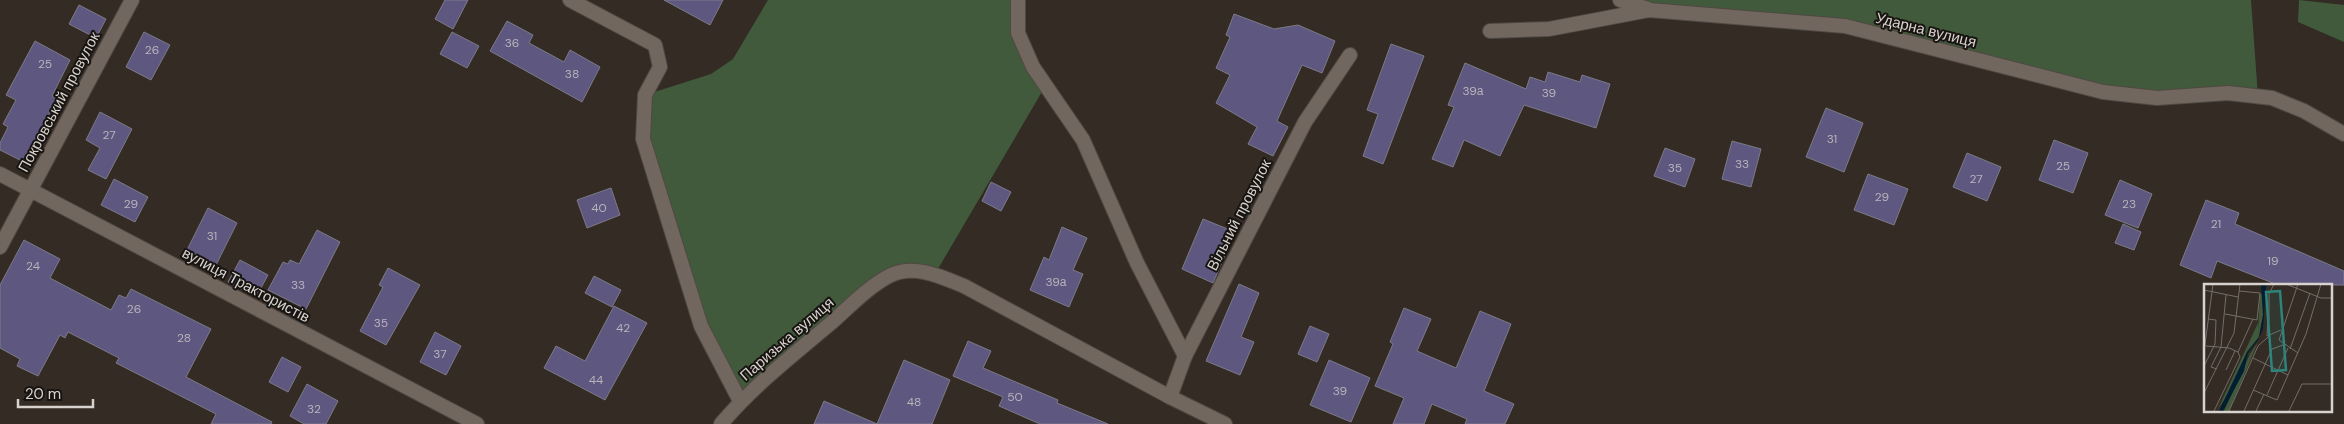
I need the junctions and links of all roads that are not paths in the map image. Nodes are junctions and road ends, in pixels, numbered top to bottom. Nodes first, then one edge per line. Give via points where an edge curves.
1 (132, 0) edge
2 (570, 0) edge
3 (1018, 0) edge
4 (1620, 0) edge
5 (1648, 10) junction
6 (1490, 31) dead end
7 (1350, 56) dead end
8 (2344, 134) edge
9 (0, 174) edge
10 (30, 190) junction
11 (0, 246) edge
12 (1185, 356) junction
13 (1170, 397) junction
14 (740, 401) junction
15 (477, 424) edge
16 (721, 424) edge
17 (1225, 424) edge

1 - 10 street, Покровський провулок
2 - 14 street, Паризька вулиця via 655,46 660,67 645,95 643,139 701,326
3 - 12 street via 1018,33 1033,67 1084,140 1137,263
4 - 5 street
5 - 6 street, Ударна вулиця via 1549,29
5 - 8 street, Ударна вулиця via 1845,26 2103,92 2157,98 2228,93 2272,98 2304,111
7 - 12 street, Вільний провулок via 1305,122
9 - 10 street, вулиця Трактористів
10 - 11 street, Покровський провулок
10 - 15 street, вулиця Трактористів
12 - 13 street, Вільний провулок
13 - 14 street, Паризька вулиця via 964,286 935,274 916,271 891,275 861,297
13 - 17 street, Паризька вулиця
14 - 16 street

